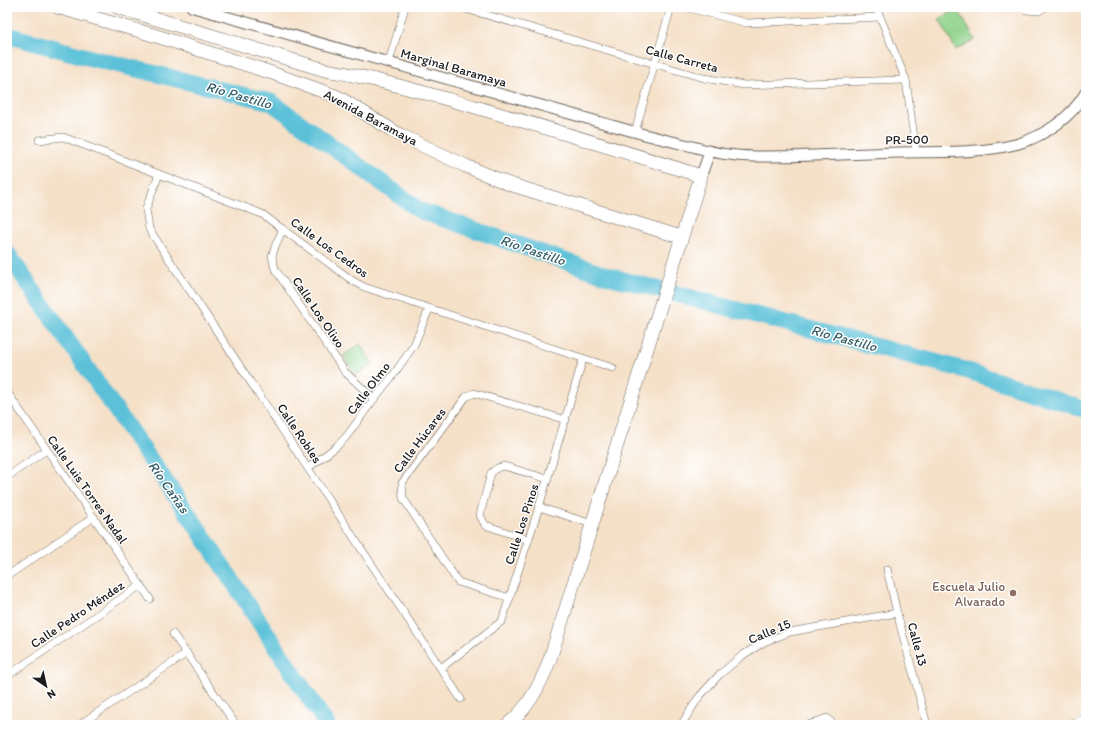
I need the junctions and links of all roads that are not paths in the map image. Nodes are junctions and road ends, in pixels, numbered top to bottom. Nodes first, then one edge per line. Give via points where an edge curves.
1 (57, 7) edge
2 (117, 7) edge
3 (192, 7) edge
4 (405, 7) edge
5 (459, 7) edge
6 (671, 7) edge
7 (685, 7) edge
8 (876, 7) edge
9 (1024, 7) edge
10 (1045, 7) edge
11 (475, 9) edge
12 (880, 17) junction
13 (389, 62) junction
14 (655, 64) junction
15 (906, 80) junction
16 (1086, 92) edge
17 (635, 132) junction
18 (39, 140) dead end
19 (710, 151) junction
20 (916, 152) junction
21 (159, 174) junction
22 (701, 176) junction
23 (283, 229) junction
24 (681, 238) junction
25 (429, 309) junction
26 (584, 359) junction
27 (613, 368) dead end
28 (7, 392) edge
29 (374, 399) junction
30 (566, 420) junction
31 (46, 450) junction
32 (308, 468) junction
33 (7, 477) edge
34 (548, 479) junction
35 (539, 507) junction
36 (94, 517) junction
37 (592, 524) junction
38 (529, 540) junction
39 (887, 569) dead end
40 (7, 576) edge
41 (141, 585) junction
42 (510, 598) junction
43 (150, 599) dead end
44 (897, 613) junction
45 (173, 634) dead end
46 (187, 653) junction
47 (441, 668) junction
48 (7, 676) edge
49 (461, 699) dead end
50 (1086, 719) edge
51 (79, 725) edge
52 (236, 725) edge
53 (507, 725) edge
54 (681, 725) edge
55 (808, 725) edge
56 (834, 725) edge
57 (927, 725) edge
58 (1063, 725) edge

1 - 24 highway, Avenida Baramaya via 165,39 325,92 338,97 400,135 509,184
2 - 22 highway, Avenida Baramaya via 325,70 402,86 532,123
3 - 13 street, Marginal Baramaya
4 - 13 street
5 - 11 street, Calle Carreta
6 - 14 street
7 - 12 street via 747,23
8 - 12 street
9 - 10 street via 1026,10 1039,11
11 - 14 street, Calle Carreta
12 - 15 street
13 - 17 street, Marginal Baramaya
14 - 15 street, Calle Carreta via 704,78 744,85
14 - 17 street
15 - 20 street
16 - 20 street, PR-500 / PR-500 via 1064,118 1049,129 1017,144 969,152
17 - 19 street, Marginal Baramaya
18 - 21 street, Calle Los Cedros via 63,137
19 - 20 street, PR-500 / PR-500 via 758,157
19 - 22 street
21 - 23 street, Calle Los Cedros via 262,214
21 - 32 street, Calle Robles via 146,209 149,229
22 - 24 highway
23 - 25 street, Calle Los Cedros via 353,281
23 - 29 street, Calle Los Olivo via 272,256 275,269 345,372
24 - 37 highway
25 - 26 street, Calle Los Cedros
25 - 29 street, Calle Olmo via 414,345
26 - 27 street, Calle Los Cedros
26 - 30 street, Calle Los Pinos
28 - 31 street, Calle Luis Torres Nadal
29 - 32 street, Calle Olmo via 346,437
30 - 34 street, Calle Los Pinos
30 - 42 street, Calle Húcares via 474,393 466,397 402,483 403,498 458,582
31 - 33 street
31 - 36 street, Calle Luis Torres Nadal
32 - 47 street, Calle Robles
34 - 35 street, Calle Los Pinos
34 - 38 street via 504,466 492,473 480,515 485,525
35 - 37 street
35 - 38 street, Calle Los Pinos
36 - 40 street
36 - 41 street, Calle Luis Torres Nadal
37 - 53 highway via 544,675 526,706
38 - 42 street, Calle Los Pinos
39 - 44 street, Calle 13
41 - 43 street, Calle Luis Torres Nadal
41 - 48 street, Calle Pedro Méndez
42 - 47 street, Calle Los Pinos via 502,620
44 - 54 street, Calle 15 via 790,632 764,642 719,675 699,697
44 - 57 street, Calle 13
45 - 46 street
46 - 51 street
46 - 52 street
47 - 49 street, Calle Robles
50 - 58 street
55 - 56 street via 827,718

